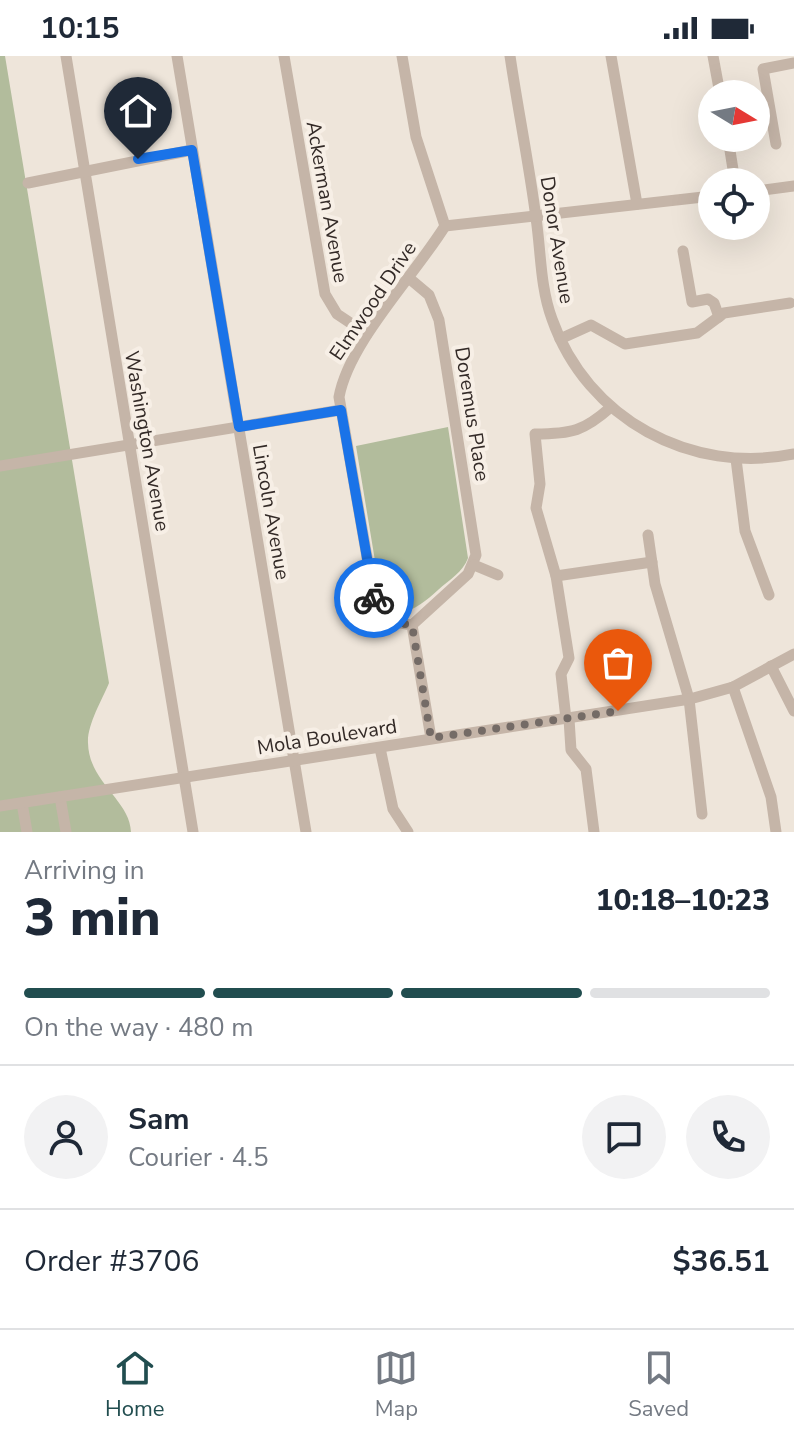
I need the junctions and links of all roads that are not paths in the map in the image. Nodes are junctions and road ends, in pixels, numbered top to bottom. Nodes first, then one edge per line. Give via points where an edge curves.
1 (66, 56) edge
2 (177, 56) edge
3 (284, 56) edge
4 (402, 56) edge
5 (510, 56) edge
6 (611, 56) edge
7 (713, 56) edge
8 (794, 63) edge
9 (717, 80) edge
10 (776, 144) dead end
11 (192, 150) junction
12 (83, 169) junction
13 (28, 183) dead end
14 (794, 186) edge
15 (770, 189) edge
16 (698, 197) edge
17 (637, 204) junction
18 (536, 216) junction
19 (445, 226) junction
20 (683, 251) dead end
21 (410, 279) junction
22 (790, 303) dead end
23 (719, 317) junction
24 (367, 334) junction
25 (560, 339) junction
26 (611, 407) junction
27 (341, 410) junction
28 (239, 427) junction
29 (129, 445) junction
30 (794, 454) edge
31 (736, 459) junction
32 (0, 466) edge
33 (648, 535) dead end
34 (652, 562) junction
35 (474, 565) junction
36 (498, 575) dead end
37 (556, 576) junction
38 (769, 595) dead end
39 (412, 625) junction
40 (794, 654) edge
41 (771, 666) junction
42 (733, 687) junction
43 (689, 699) junction
44 (794, 711) edge
45 (567, 719) junction
46 (431, 738) junction
47 (380, 748) junction
48 (295, 760) junction
49 (185, 777) junction
50 (60, 797) junction
51 (22, 803) junction
52 (0, 806) edge
53 (702, 814) dead end
54 (27, 832) edge
55 (66, 832) edge
56 (193, 832) edge
57 (306, 832) edge
58 (408, 832) edge
59 (594, 832) edge
60 (776, 832) edge

1 - 12 street, Washington Avenue
2 - 11 street, Lincoln Avenue
3 - 24 street, Ackerman Avenue via 325,294 337,314
4 - 19 street via 416,137
5 - 18 street, Donor Avenue
6 - 17 street
7 - 9 street
8 - 10 street via 763,69
11 - 12 street
11 - 28 street, Lincoln Avenue
12 - 13 street
12 - 29 street, Washington Avenue
14 - 15 street
16 - 17 street
17 - 18 street
18 - 19 street
18 - 25 street, Donor Avenue via 545,295
19 - 21 street, Elmwood Drive
20 - 23 street via 692,302 708,299
21 - 24 street, Elmwood Drive
21 - 35 street, Doremus Place via 429,295 439,320
22 - 23 street
23 - 25 street via 697,333 625,344 591,325
24 - 27 street, Elmwood Drive via 345,371
25 - 26 street, Donor Avenue via 579,372
26 - 31 street, Donor Avenue via 676,446
26 - 37 street via 587,428 535,434 540,484 536,508
27 - 28 street
27 - 39 street, Elmwood Drive via 375,603 395,623
28 - 29 street
28 - 48 street, Lincoln Avenue
29 - 32 street
29 - 49 street, Washington Avenue
30 - 31 street, Donor Avenue
31 - 38 street via 745,531
33 - 34 street
34 - 37 street
34 - 43 street
35 - 36 street
35 - 39 street
37 - 45 street via 569,658 561,674
39 - 46 street
40 - 41 street, Mola Boulevard
41 - 42 street, Mola Boulevard
41 - 44 street
42 - 43 street, Mola Boulevard
42 - 60 street via 771,797
43 - 45 street, Mola Boulevard
43 - 53 street
45 - 46 street, Mola Boulevard
45 - 59 street via 571,750 586,769
46 - 47 street, Mola Boulevard
47 - 48 street, Mola Boulevard
47 - 58 street via 393,809
48 - 49 street, Mola Boulevard
48 - 57 street, Lincoln Avenue
49 - 50 street, Mola Boulevard
49 - 56 street, Washington Avenue
50 - 51 street, Mola Boulevard
50 - 55 street
51 - 52 street, Mola Boulevard
51 - 54 street

